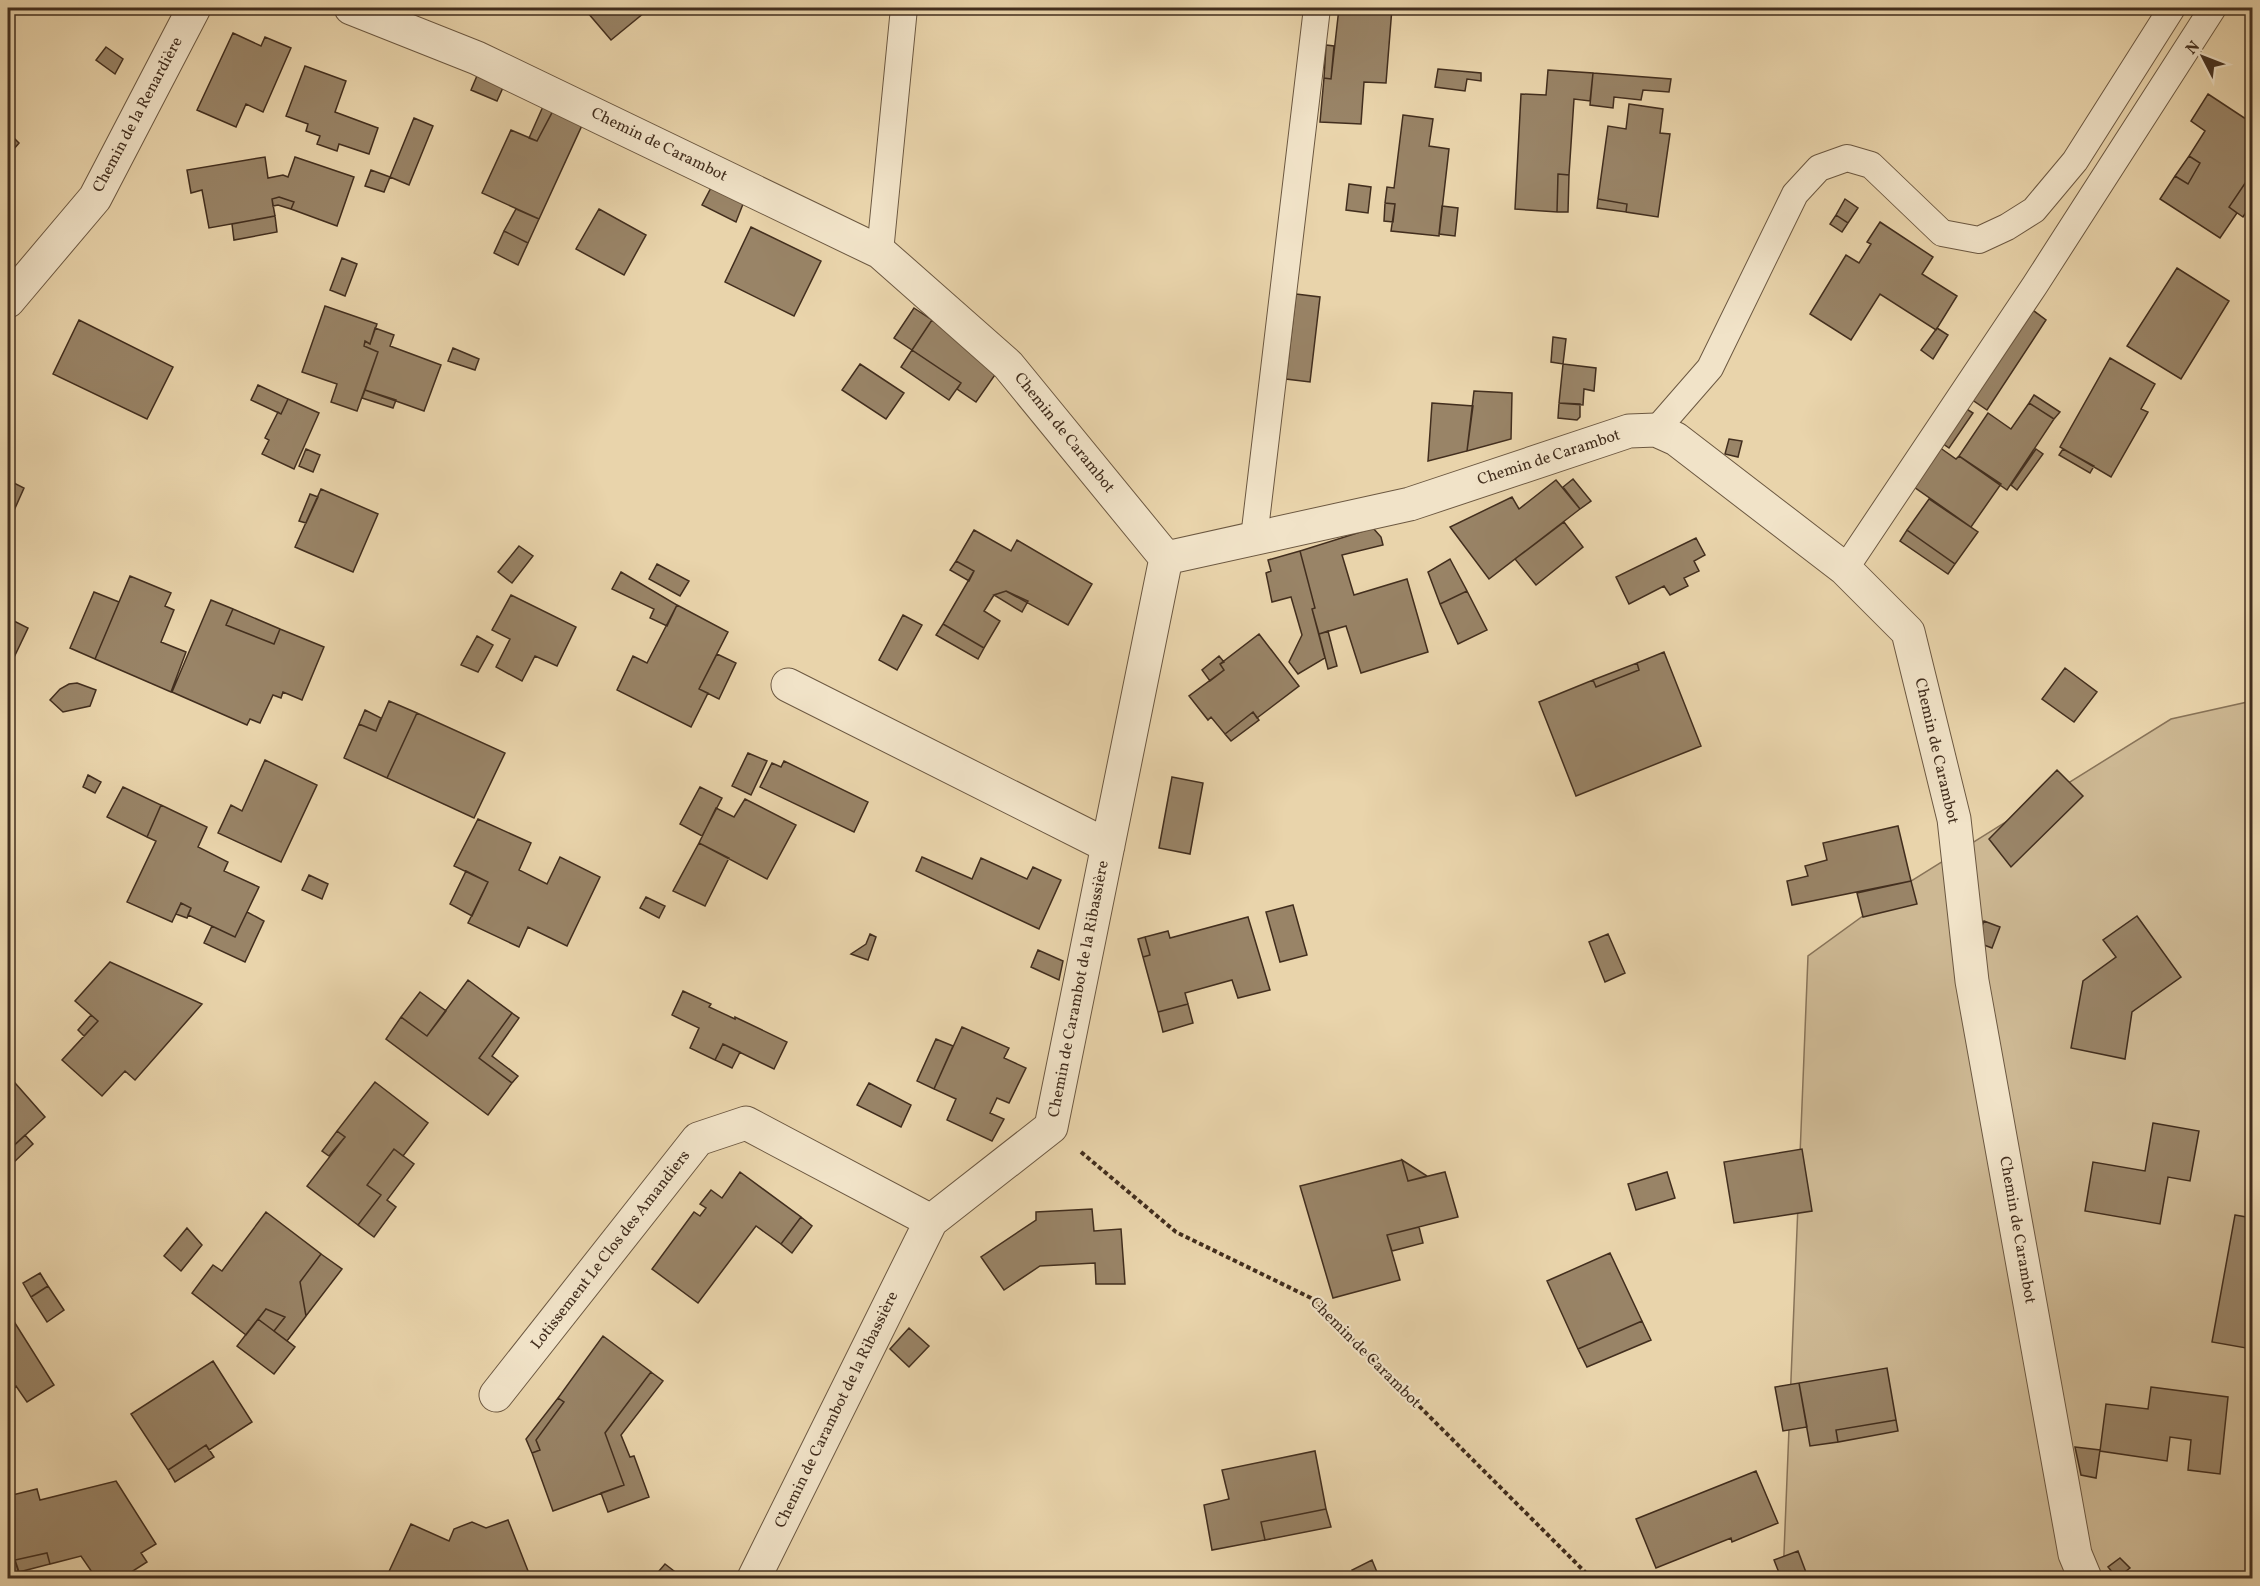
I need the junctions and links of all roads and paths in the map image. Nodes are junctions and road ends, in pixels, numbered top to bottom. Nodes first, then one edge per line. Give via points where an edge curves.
1 (194, 8) edge
2 (351, 8) edge
3 (904, 8) edge
4 (1317, 8) edge
5 (2172, 8) edge
6 (2213, 8) edge
7 (880, 252) junction
8 (8, 301) edge
9 (1656, 430) junction
10 (1254, 538) junction
11 (1166, 558) junction
12 (1845, 569) junction
13 (788, 685) dead end
14 (1108, 846) junction
15 (1051, 1127) junction
16 (931, 1221) junction
17 (496, 1395) dead end
18 (754, 1578) edge
19 (1591, 1578) edge
20 (2085, 1578) edge

1 - 8 street, Chemin de la Renardière via 95,198
2 - 7 street, Chemin de Carambot via 477,58
3 - 7 lane
4 - 10 lane
5 - 9 lane via 2075,161 2034,210 1979,240 1942,233 1871,165 1847,158 1819,168 1795,194 1710,368
6 - 12 lane
7 - 11 street, Chemin de Carambot via 1008,365
9 - 10 street, Chemin de Carambot via 1629,431 1410,504
9 - 12 street, Chemin de Carambot via 1676,439
10 - 11 street, Chemin de Carambot
11 - 14 street, Chemin de Carambot de la Ribassière
12 - 20 street, Chemin de Carambot via 1908,632 1954,819 1972,981 2075,1554
13 - 14 street
14 - 15 street, Chemin de Carambot de la Ribassière
15 - 16 street, Chemin de Carambot de la Ribassière
15 - 19 path, Chemin de Carambot via 1176,1232 1311,1298
16 - 17 street, Lotissement Le Clos des Amandiers via 746,1123 698,1139
16 - 18 street, Chemin de Carambot de la Ribassière

